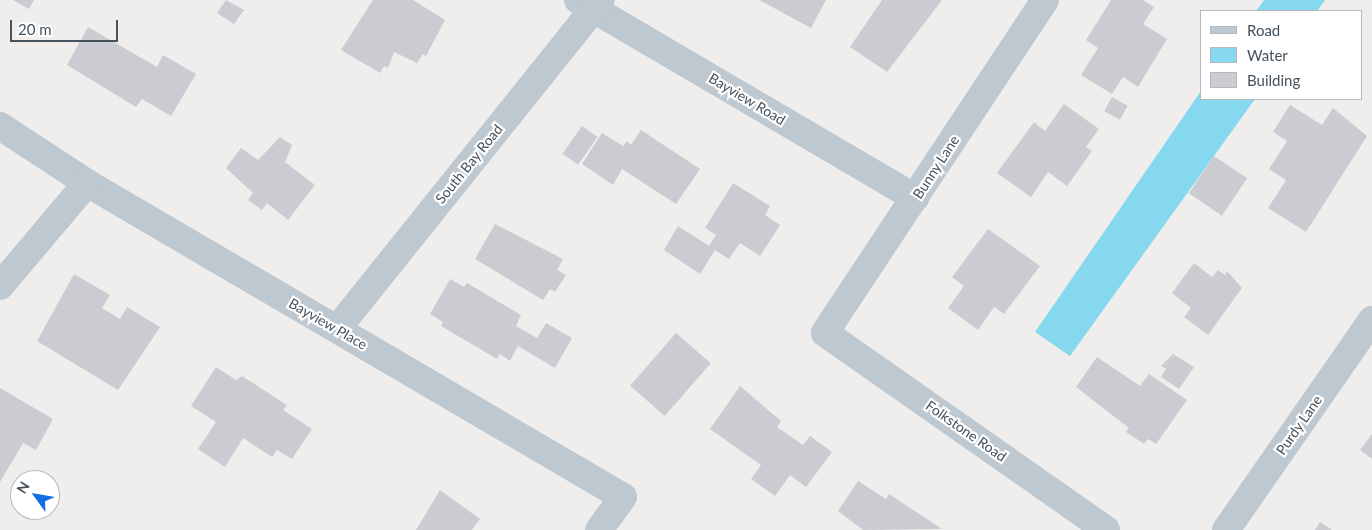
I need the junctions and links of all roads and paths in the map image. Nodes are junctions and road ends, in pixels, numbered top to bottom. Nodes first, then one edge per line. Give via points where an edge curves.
1 (1045, 0) edge
2 (591, 3) edge
3 (0, 126) edge
4 (87, 183) junction
5 (915, 198) junction
6 (0, 286) edge
7 (1372, 320) edge
8 (337, 329) junction
9 (825, 332) joint
10 (599, 530) edge
11 (1106, 530) edge
12 (1226, 530) edge

1 - 5 street, Bunny Lane
2 - 5 street, Bayview Road
2 - 8 street, South Bay Road
3 - 4 street, Bayview Place
4 - 6 street
4 - 8 street, Bayview Place
5 - 9 street, Bunny Lane
7 - 12 street, Purdy Lane
8 - 10 street, Bayview Place via 622,496
9 - 11 street, Folkstone Road

